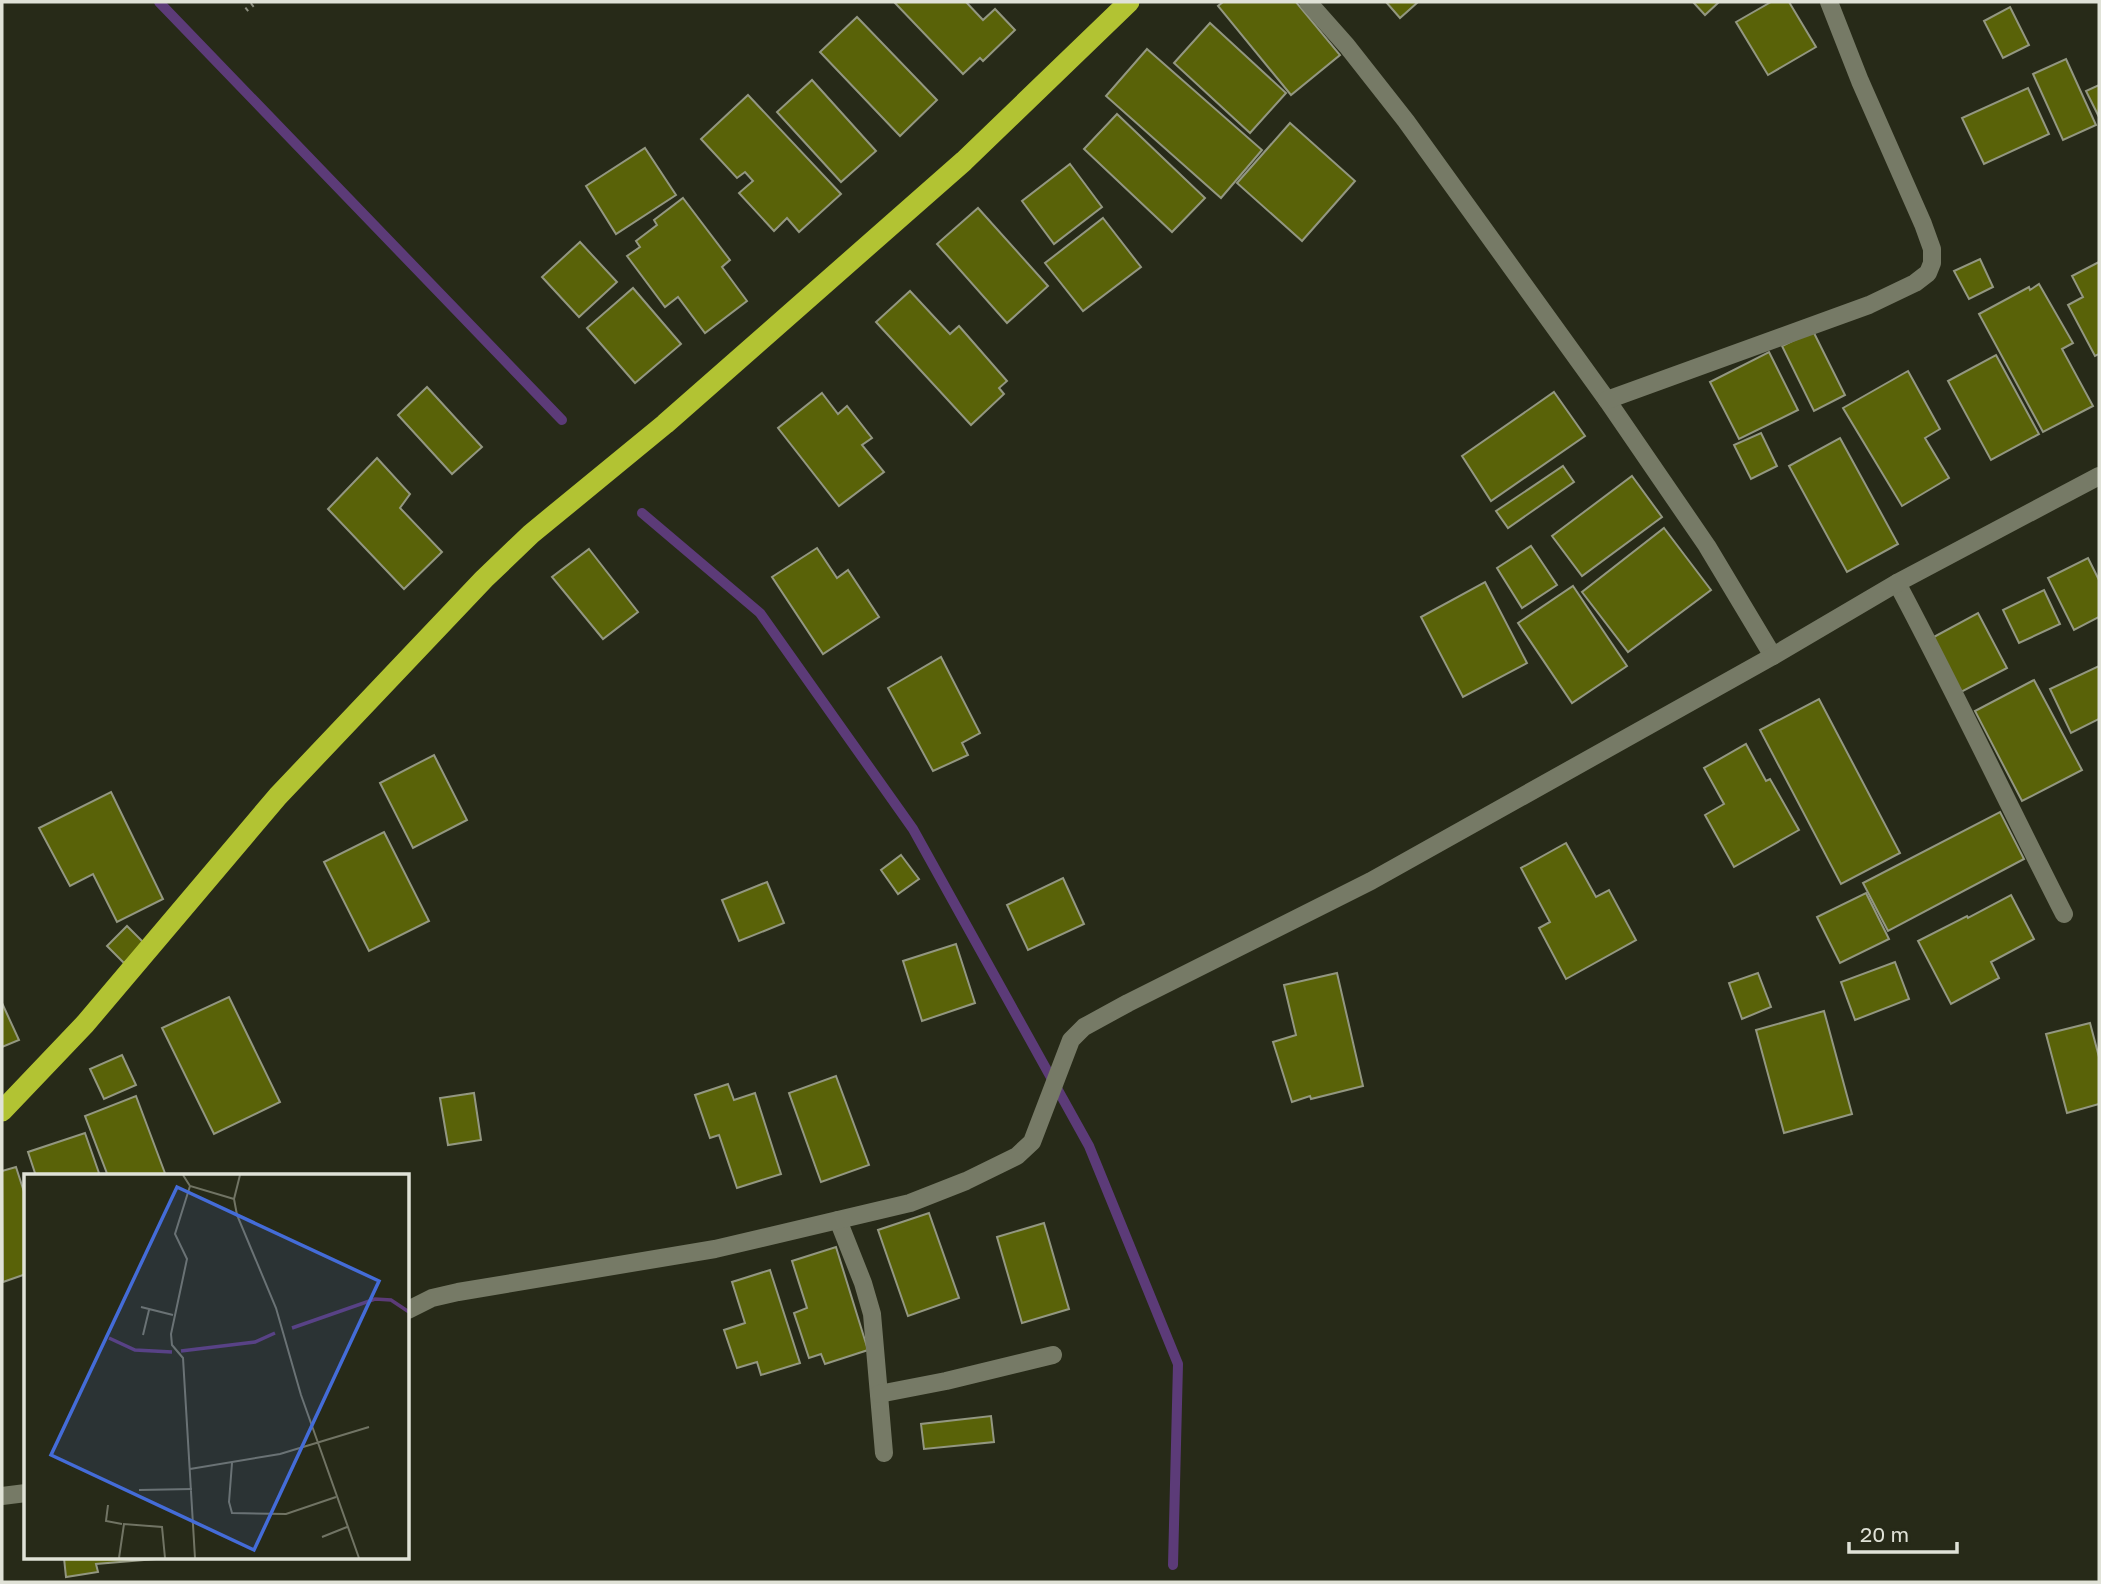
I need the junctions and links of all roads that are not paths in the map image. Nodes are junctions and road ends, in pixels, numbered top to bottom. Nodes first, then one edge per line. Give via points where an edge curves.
1 (1129, 2) edge
2 (1308, 2) edge
3 (1829, 2) edge
4 (1606, 400) junction
5 (2099, 476) edge
6 (1897, 583) junction
7 (1773, 656) junction
8 (2064, 914) dead end
9 (2, 1111) edge
10 (838, 1220) junction
11 (410, 1309) edge
12 (1053, 1355) dead end
13 (879, 1394) junction
14 (884, 1453) dead end
15 (24, 1493) edge
16 (2, 1496) edge

1 - 9 highway via 964,161 484,579 278,796 85,1024
2 - 4 street via 1406,121
3 - 4 street via 1923,224 1932,249 1928,273 1869,306
4 - 7 street via 1707,546
5 - 6 street
6 - 7 street
6 - 8 street
7 - 10 street via 1371,881 1084,1027 1061,1062 1032,1142 1017,1156 923,1199
10 - 11 street via 715,1249 458,1292
10 - 13 street via 869,1301
12 - 13 street
13 - 14 street
15 - 16 street

